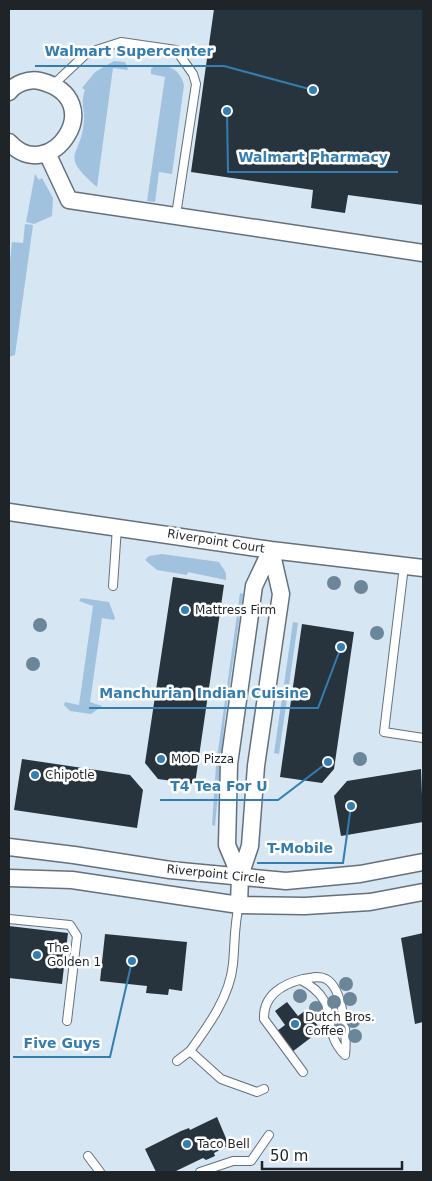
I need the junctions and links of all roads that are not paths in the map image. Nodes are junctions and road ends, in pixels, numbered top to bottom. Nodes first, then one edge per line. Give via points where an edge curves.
1 (54, 84) junction
2 (9, 92) edge
3 (9, 142) edge
4 (47, 153) junction
5 (176, 215) junction
6 (423, 253) edge
7 (9, 512) edge
8 (117, 527) junction
9 (271, 550) junction
10 (404, 566) junction
11 (423, 568) edge
12 (113, 586) dead end
13 (423, 738) edge
14 (9, 848) edge
15 (423, 862) edge
16 (240, 876) junction
17 (9, 878) edge
18 (423, 892) edge
19 (239, 905) junction
20 (9, 919) edge
21 (301, 980) junction
22 (67, 1021) dead end
23 (190, 1051) junction
24 (177, 1061) dead end
25 (303, 1072) dead end
26 (264, 1089) dead end
27 (269, 1135) dead end
28 (88, 1156) dead end
29 (100, 1172) edge
30 (200, 1172) edge

1 - 2 street via 36,80 23,82
1 - 4 street via 70,101 72,128 66,140
1 - 5 lane via 87,53 121,42 176,50 196,84
3 - 4 street via 24,152
4 - 5 street via 68,200
5 - 6 street
7 - 8 street, Riverpoint Court
8 - 9 street, Riverpoint Court
8 - 12 lane
9 - 10 street, Riverpoint Court
9 - 16 street via 281,594 256,766 250,846
9 - 16 street via 254,586 228,764 227,845
10 - 11 street, Riverpoint Court
10 - 13 lane via 384,732
14 - 16 street, Riverpoint Circle
15 - 16 street, Riverpoint Circle via 305,880
16 - 19 street
17 - 19 street via 72,880
18 - 19 street via 370,902 305,906
19 - 23 lane via 234,926 233,966 226,993 210,1024
20 - 22 lane via 70,925 77,936
21 - 21 lane via 317,976 326,979 338,993 347,1038 345,1055 334,1044 323,996 315,987
21 - 25 lane via 286,983 266,1002 264,1018
23 - 24 lane
23 - 26 lane via 221,1079 257,1092
27 - 30 lane via 251,1161 233,1161
28 - 29 lane

